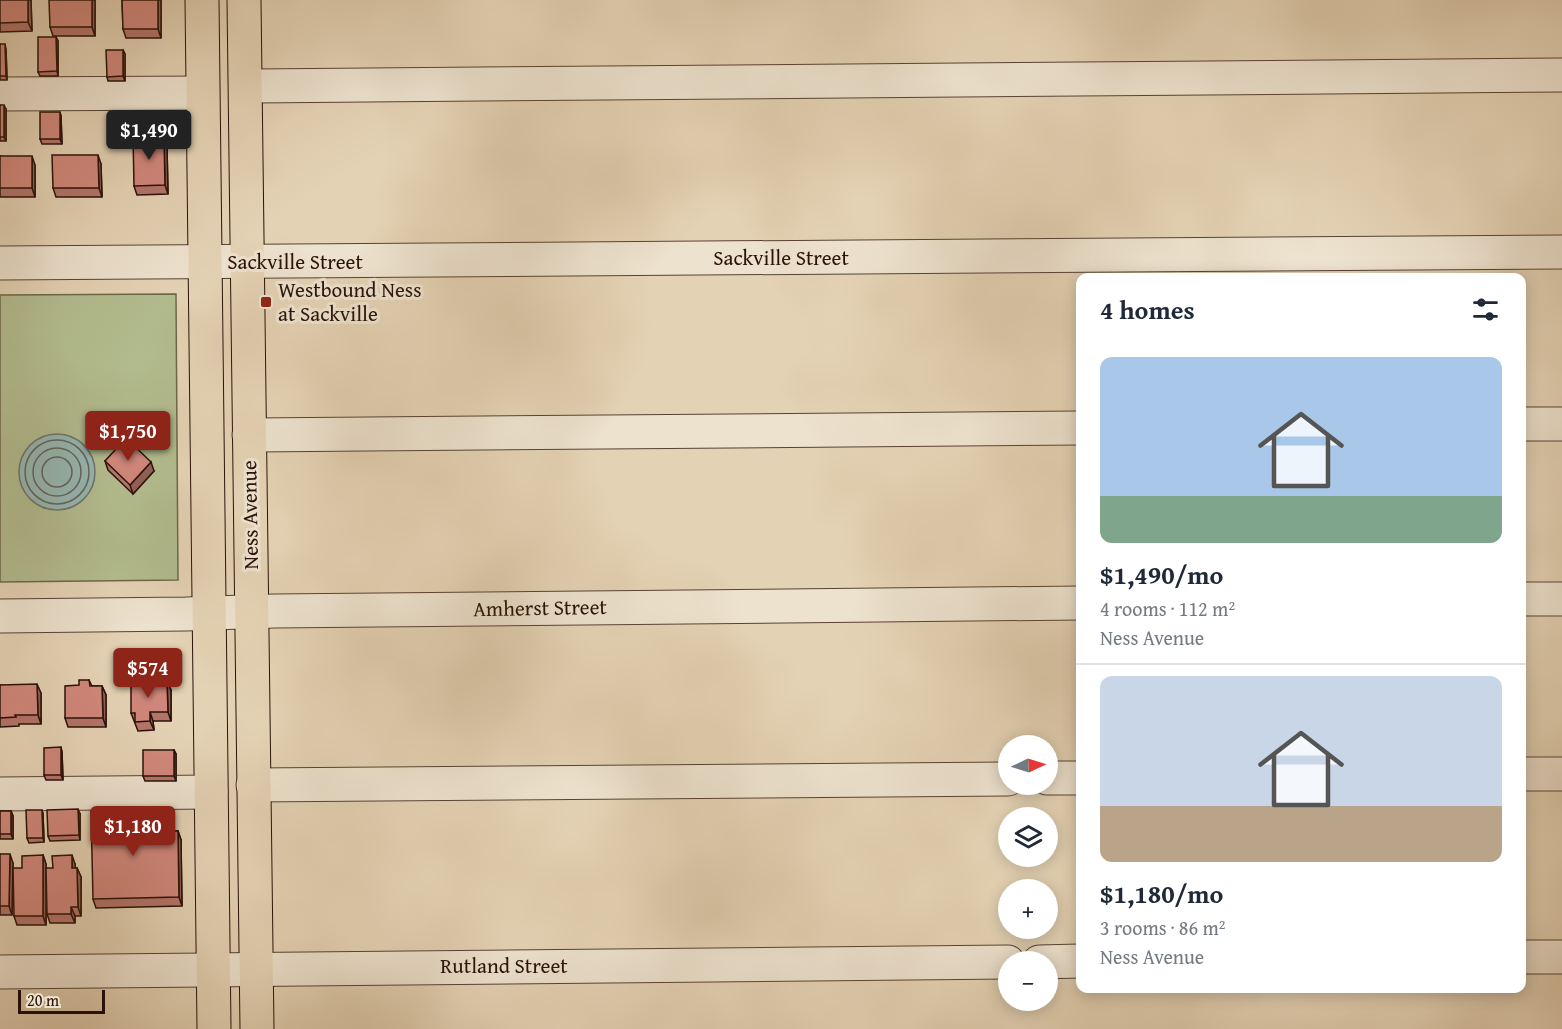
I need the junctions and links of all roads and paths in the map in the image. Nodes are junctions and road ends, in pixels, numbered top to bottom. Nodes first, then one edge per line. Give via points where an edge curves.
1 (202, 0) edge
2 (244, 0) edge
3 (1562, 75) edge
4 (246, 86) junction
5 (202, 93) junction
6 (0, 94) edge
7 (1562, 252) edge
8 (205, 262) junction
9 (249, 262) junction
10 (0, 263) edge
11 (1526, 424) edge
12 (1562, 424) edge
13 (1076, 428) edge
14 (249, 435) junction
15 (1526, 599) edge
16 (1562, 599) edge
17 (1076, 603) edge
18 (251, 612) junction
19 (208, 613) junction
20 (0, 616) edge
21 (1526, 774) edge
22 (1562, 774) edge
23 (1058, 778) edge
24 (1076, 778) edge
25 (998, 779) edge
26 (253, 785) junction
27 (211, 792) junction
28 (0, 794) edge
29 (1526, 957) edge
30 (1562, 957) edge
31 (1076, 961) edge
32 (998, 962) edge
33 (1058, 962) edge
34 (256, 969) junction
35 (213, 970) junction
36 (0, 972) edge
37 (214, 1029) edge
38 (257, 1029) edge

1 - 5 main road, Ness Avenue
2 - 4 main road, Ness Avenue
3 - 4 street
4 - 9 main road, Ness Avenue
5 - 6 street
5 - 8 main road, Ness Avenue
7 - 9 street, Sackville Street
8 - 9 street, Sackville Street
8 - 10 street, Sackville Street
8 - 19 main road, Ness Avenue
9 - 14 main road, Ness Avenue
11 - 12 street
13 - 14 street
14 - 18 main road, Ness Avenue
15 - 16 street
17 - 18 street, Amherst Street
18 - 19 street, Amherst Street
18 - 26 main road, Ness Avenue
19 - 20 street, Amherst Street
19 - 27 main road, Ness Avenue
21 - 22 street
23 - 24 street
25 - 26 street
26 - 34 main road, Ness Avenue
27 - 28 street
27 - 35 main road, Ness Avenue
29 - 30 street
31 - 33 street
32 - 34 street, Rutland Street
34 - 35 street, Rutland Street
34 - 38 main road, Ness Avenue
35 - 36 street, Rutland Street
35 - 37 main road, Ness Avenue

